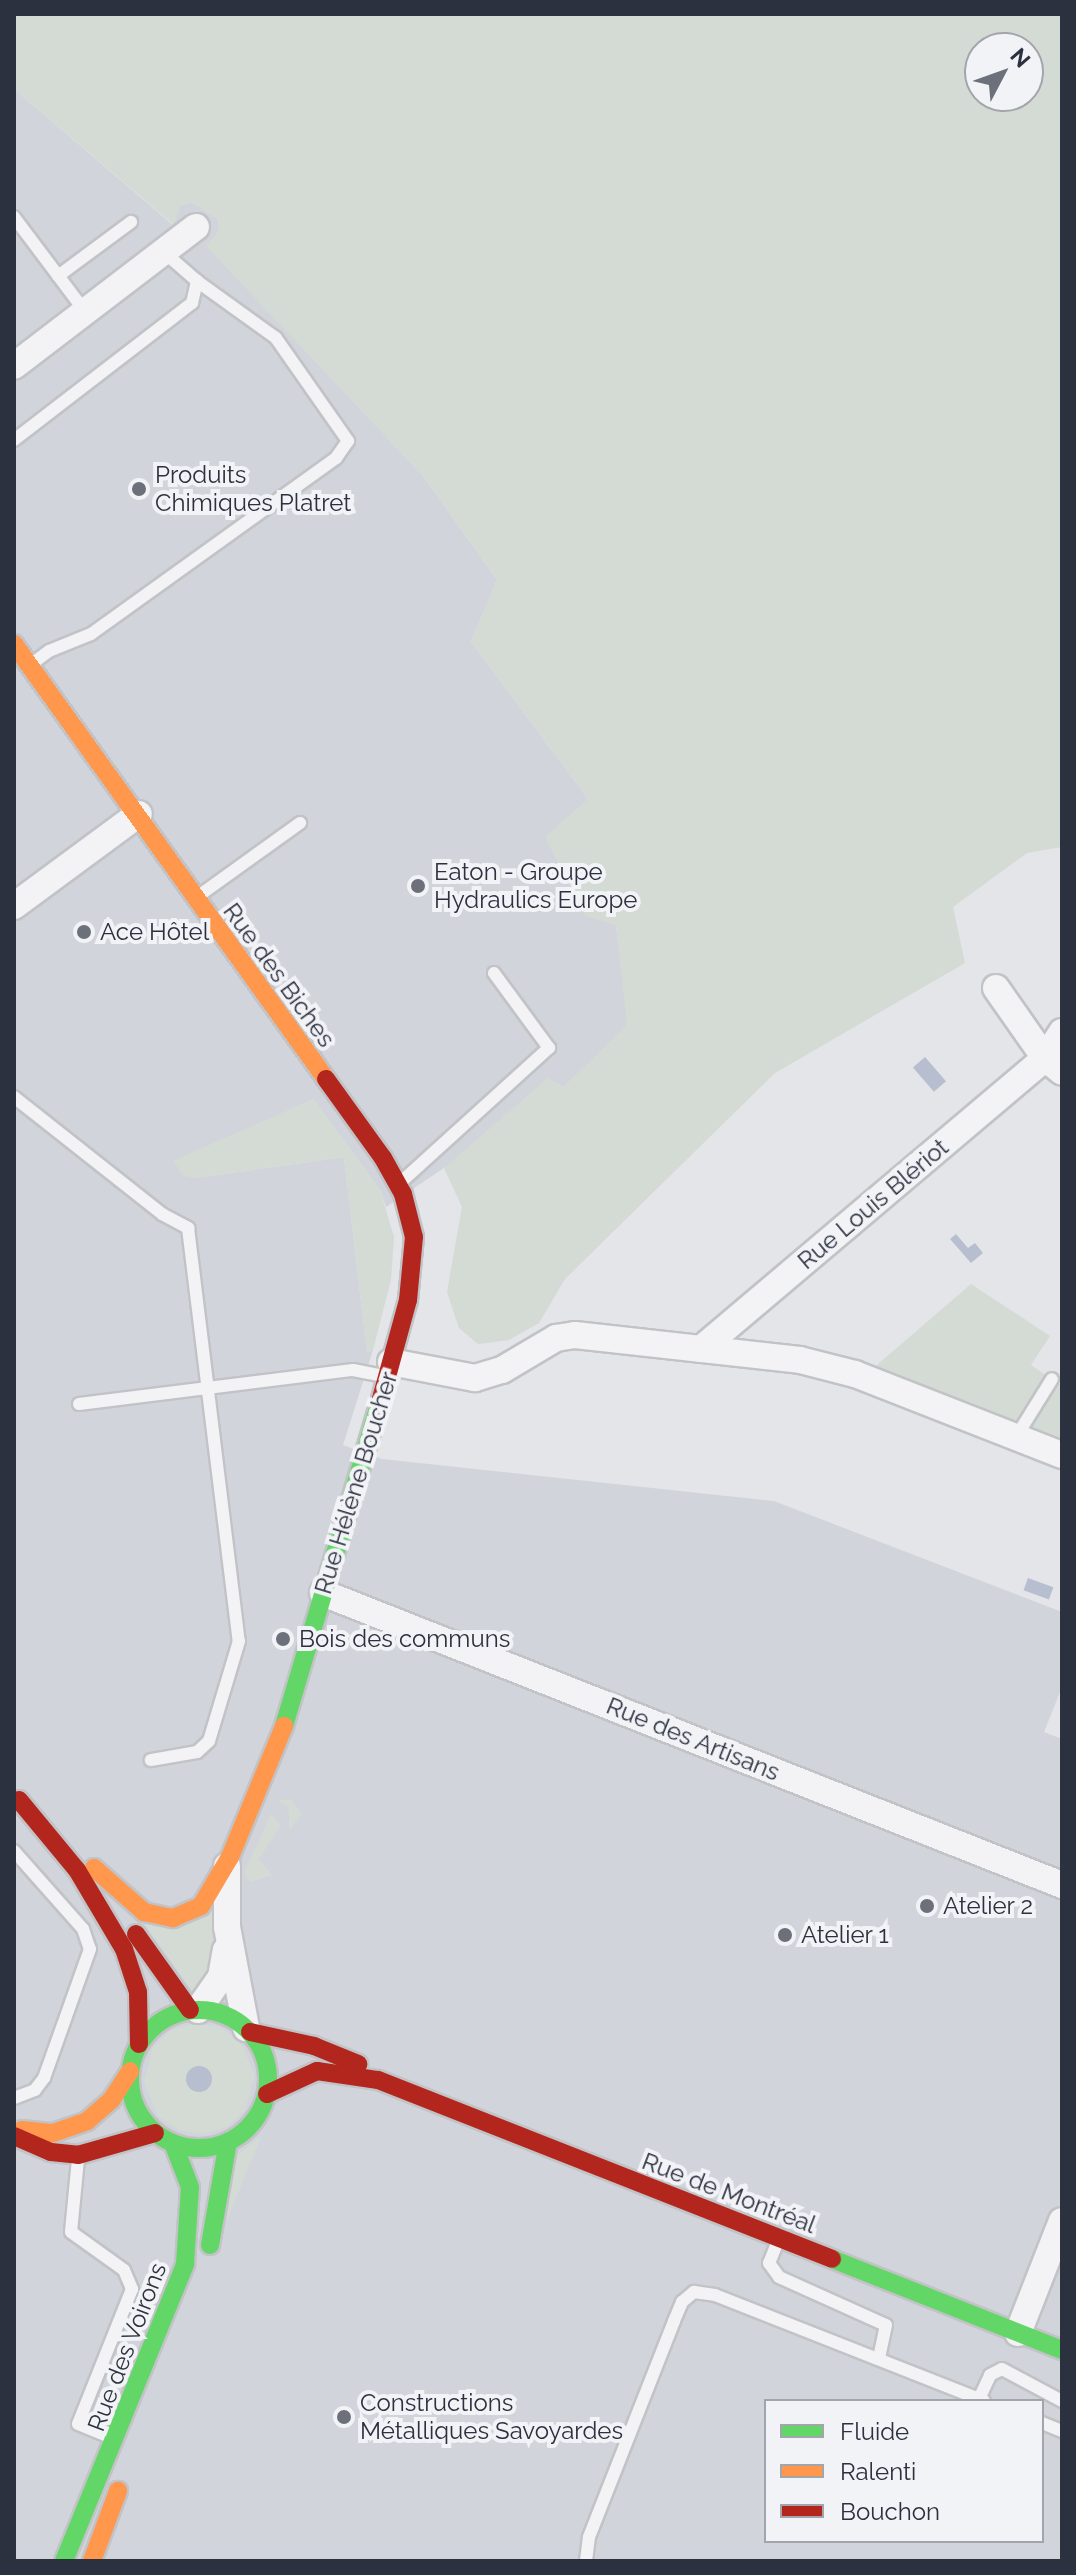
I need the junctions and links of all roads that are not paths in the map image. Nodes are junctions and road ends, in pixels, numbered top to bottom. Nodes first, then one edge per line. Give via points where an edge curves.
1 (14, 217) edge
2 (131, 222) dead end
3 (196, 227) dead end
4 (167, 255) junction
5 (58, 276) junction
6 (197, 281) junction
7 (86, 313) junction
8 (15, 364) edge
9 (14, 440) edge
10 (14, 644) edge
11 (30, 666) junction
12 (139, 814) junction
13 (300, 823) dead end
14 (195, 899) junction
15 (14, 906) edge
16 (494, 973) dead end
17 (996, 988) dead end
18 (1062, 1032) edge
19 (1054, 1065) edge
20 (14, 1097) edge
21 (398, 1184) junction
22 (701, 1349) junction
23 (389, 1370) junction
24 (1052, 1379) dead end
25 (208, 1387) junction
26 (79, 1404) dead end
27 (1016, 1437) junction
28 (1062, 1455) edge
29 (323, 1593) junction
30 (151, 1760) dead end
31 (16, 1798) edge
32 (14, 1851) edge
33 (230, 1857) junction
34 (94, 1868) junction
35 (1062, 1885) edge
36 (227, 1927) junction
37 (194, 2010) junction
38 (248, 2030) junction
39 (139, 2044) junction
40 (130, 2071) junction
41 (378, 2080) junction
42 (267, 2094) junction
43 (14, 2098) edge
44 (87, 2121) junction
45 (14, 2129) edge
46 (155, 2133) junction
47 (14, 2136) edge
48 (228, 2142) junction
49 (173, 2143) junction
50 (78, 2155) junction
51 (1062, 2221) edge
52 (779, 2239) junction
53 (203, 2275) dead end
54 (1018, 2333) junction
55 (1062, 2350) edge
56 (879, 2359) junction
57 (979, 2399) edge
58 (982, 2399) edge
59 (1062, 2401) edge
60 (117, 2439) junction
61 (128, 2466) dead end
62 (64, 2561) edge
63 (92, 2561) edge
64 (586, 2561) edge

1 - 5 lane
2 - 5 lane
3 - 4 street
4 - 6 lane
4 - 7 street
5 - 7 lane
6 - 9 lane via 188,308
6 - 11 lane via 276,338 348,441 336,458 91,634 49,651
7 - 8 street
10 - 11 street, Rue des Biches
11 - 12 street, Rue des Biches
12 - 14 street, Rue des Biches
12 - 15 street
13 - 14 lane
14 - 21 street, Rue des Biches
16 - 21 lane via 549,1048
17 - 19 street
18 - 19 street, Rue Louis Blériot
19 - 22 street, Rue Louis Blériot
20 - 25 lane via 162,1214 188,1228
21 - 23 street, Rue des Biches via 410,1215 415,1259
22 - 23 street, Rue Hélène Boucher via 567,1335 502,1370 475,1378
22 - 27 street, Rue Hélène Boucher via 825,1365
23 - 25 lane
23 - 29 street, Rue Hélène Boucher
24 - 27 lane
25 - 26 lane
25 - 30 lane via 239,1641 204,1748
27 - 28 street, Rue Hélène Boucher
29 - 33 street, Rue Hélène Boucher via 276,1754
29 - 35 street, Rue des Artisans
31 - 34 street via 63,1834
31 - 39 street via 77,1870 124,1949 138,1992
32 - 43 lane via 83,1929 90,1949 44,2078 35,2090
33 - 34 street, Rue Hélène Boucher via 201,1906 173,1918 144,1912
33 - 36 street, Rue Hélène Boucher via 224,1890
34 - 37 street via 154,1966
36 - 37 street, Rue Hélène Boucher via 223,1972
36 - 38 street, Rue Hélène Boucher
37 - 38 street via 223,2014
37 - 39 street via 157,2024
38 - 41 street, Rue de Montréal via 344,2057
38 - 42 street via 266,2061
39 - 40 street
40 - 44 street via 112,2099
40 - 46 street via 136,2110
41 - 42 street, Rue de Montréal via 317,2071
41 - 52 street, Rue de Montréal
42 - 48 street via 253,2122
44 - 45 street via 53,2133
44 - 50 lane
46 - 49 street
46 - 50 street
47 - 50 street via 51,2152
48 - 49 street via 200,2149
48 - 53 street, Rue des Voirons
49 - 60 street, Rue des Voirons via 190,2187 189,2248
50 - 60 lane via 71,2232 124,2270 132,2289 78,2424
51 - 54 street
52 - 54 street, Rue de Montréal
52 - 56 lane via 769,2263 779,2277 886,2325
54 - 55 street, Rue de Montréal
56 - 57 lane
56 - 64 lane via 715,2295 690,2294 677,2314 598,2513
58 - 59 lane via 990,2375 1002,2369
60 - 62 street, Rue des Voirons
61 - 63 street, Rue des Voirons

